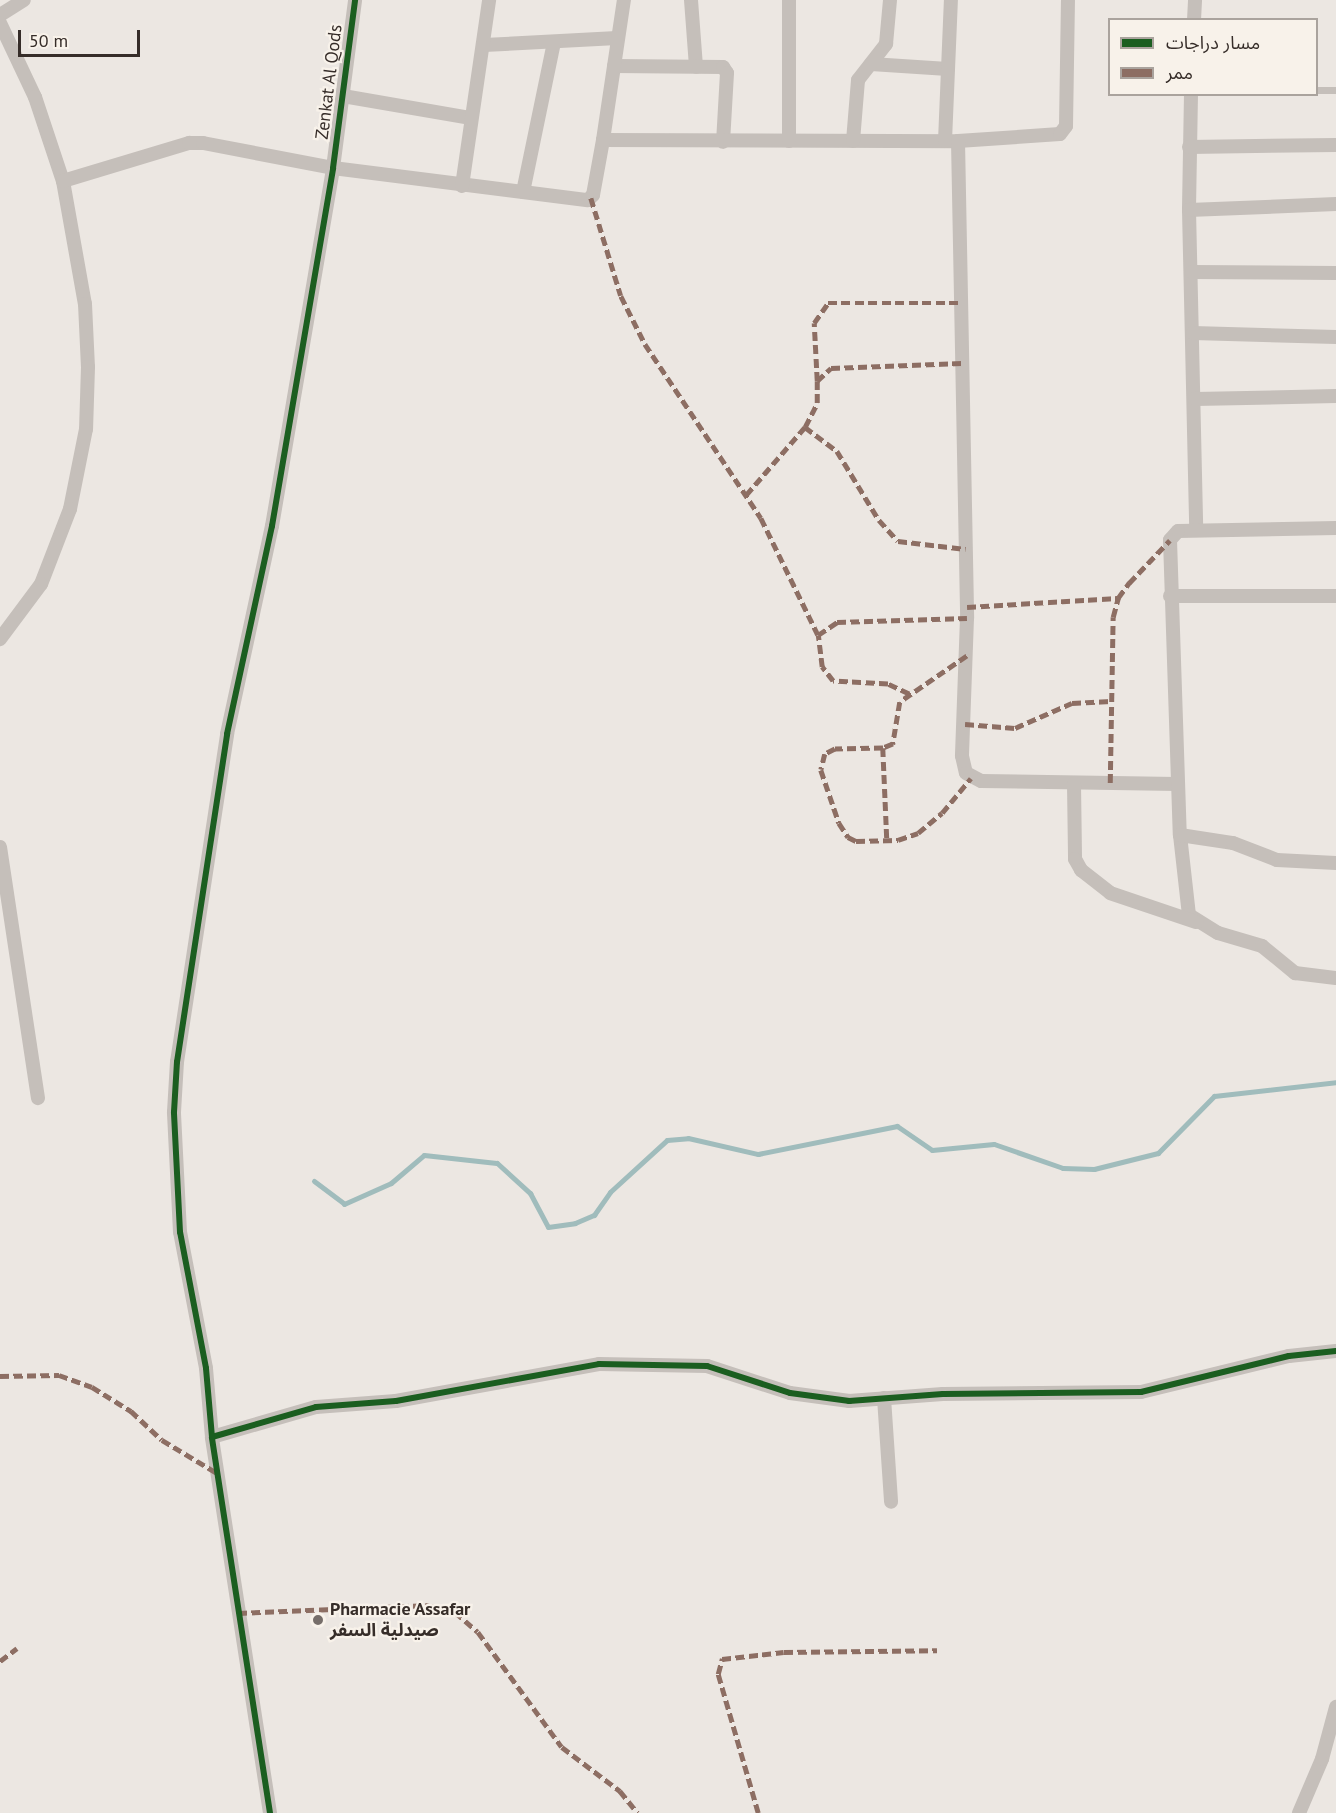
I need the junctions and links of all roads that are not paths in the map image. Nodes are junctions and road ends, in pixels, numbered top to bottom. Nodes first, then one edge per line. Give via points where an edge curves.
1 (24, 0) edge
2 (355, 0) edge
3 (489, 0) edge
4 (624, 0) edge
5 (691, 0) edge
6 (789, 0) edge
7 (890, 0) edge
8 (951, 0) edge
9 (1068, 0) edge
10 (1195, 0) edge
11 (0, 15) edge
12 (1194, 18) edge
13 (0, 23) edge
14 (617, 38) junction
15 (554, 42) junction
16 (484, 45) junction
17 (872, 64) junction
18 (614, 66) junction
19 (696, 67) junction
20 (948, 69) junction
21 (1318, 90) edge
22 (1336, 90) edge
23 (343, 96) junction
24 (1191, 96) edge
25 (471, 118) junction
26 (603, 140) junction
27 (789, 141) junction
28 (853, 141) junction
29 (952, 141) junction
30 (723, 142) junction
31 (1336, 145) edge
32 (1189, 147) junction
33 (333, 168) junction
34 (63, 181) junction
35 (462, 186) junction
36 (523, 192) junction
37 (1336, 204) edge
38 (1189, 210) junction
39 (1192, 272) junction
40 (1336, 273) edge
41 (1193, 333) junction
42 (1336, 337) edge
43 (1336, 396) edge
44 (1194, 399) junction
45 (1336, 528) edge
46 (1196, 530) junction
47 (1170, 596) junction
48 (1336, 596) edge
49 (0, 639) edge
50 (1074, 784) junction
51 (1177, 784) junction
52 (1180, 835) junction
53 (0, 847) edge
54 (1336, 863) edge
55 (1196, 922) junction
56 (1336, 978) edge
57 (38, 1098) dead end
58 (1336, 1352) edge
59 (884, 1398) junction
60 (212, 1437) junction
61 (891, 1502) dead end
62 (1336, 1707) edge
63 (1329, 1758) edge
64 (270, 1813) edge
65 (1299, 1813) edge

1 - 11 street
2 - 23 street, Zenkat Al Qods
3 - 16 street
4 - 14 street
5 - 19 street
6 - 27 street
7 - 17 street via 886,44
8 - 20 street
9 - 29 street via 1065,129 1060,134
10 - 12 street
13 - 34 street via 36,97
14 - 15 street
14 - 18 street
15 - 16 street
15 - 36 street
16 - 25 street
17 - 20 street
17 - 28 street via 858,80
18 - 19 street
18 - 26 street
19 - 30 street via 726,70
20 - 29 street
21 - 22 lane
23 - 25 street
23 - 33 street, Zenkat Al Qods
24 - 32 street
25 - 35 street
26 - 30 street
26 - 36 street via 591,198
27 - 28 street
27 - 30 street
28 - 29 street
29 - 50 street via 967,618 962,756 966,773 981,781
31 - 32 street
32 - 38 street
33 - 34 street via 189,143
33 - 35 street
33 - 60 street, Zenkat Al Qods via 272,526 225,745 177,1062 174,1112 180,1232 206,1368
34 - 49 street via 85,304 86,429 75,489 57,547 25,609
35 - 36 street
37 - 38 street
38 - 39 street
39 - 40 street
39 - 41 street
41 - 42 street
41 - 44 street
43 - 44 street
44 - 46 street
45 - 46 street
46 - 47 street via 1178,531 1171,536
47 - 48 street
47 - 51 street
50 - 51 street
50 - 55 street via 1075,859 1081,870 1110,893
51 - 52 street
52 - 54 street via 1233,843 1277,860
52 - 55 street via 1187,905
53 - 57 street
55 - 56 street via 1262,946 1295,973
58 - 59 street via 1289,1356 1141,1392
59 - 60 street via 817,1398 686,1364 599,1364 412,1399 316,1407
59 - 61 street
60 - 64 street, Zenkat Al Qods
62 - 63 street
63 - 65 street

